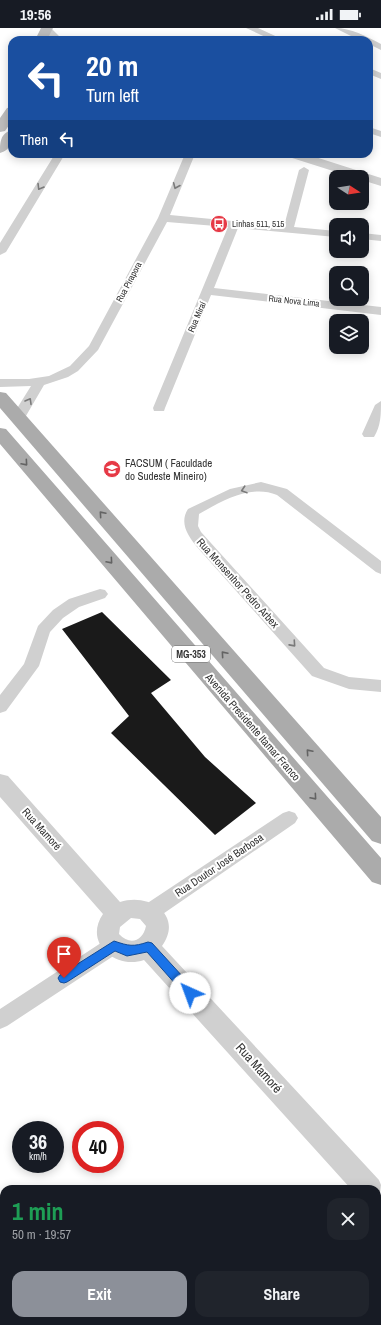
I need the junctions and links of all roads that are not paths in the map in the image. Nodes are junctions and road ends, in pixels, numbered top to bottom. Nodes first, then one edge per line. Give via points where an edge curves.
1 (250, 28) edge
2 (339, 28) edge
3 (270, 36) edge
4 (357, 36) edge
5 (8, 117) edge
6 (0, 128) edge
7 (8, 139) edge
8 (0, 149) edge
9 (58, 158) edge
10 (188, 158) edge
11 (306, 158) edge
12 (304, 170) dead end
13 (381, 182) edge
14 (163, 218) junction
15 (234, 225) junction
16 (288, 230) junction
17 (329, 233) edge
18 (369, 237) edge
19 (381, 238) edge
20 (0, 252) edge
21 (208, 291) junction
22 (381, 311) edge
23 (0, 383) edge
24 (39, 383) junction
25 (0, 397) edge
26 (381, 405) edge
27 (159, 408) dead end
28 (18, 418) junction
29 (0, 433) edge
30 (369, 434) dead end
31 (381, 569) edge
32 (100, 594) dead end
33 (381, 686) edge
34 (0, 707) edge
35 (0, 782) edge
36 (289, 818) dead end
37 (381, 834) edge
38 (381, 876) edge
39 (150, 912) junction
40 (116, 913) junction
41 (114, 945) junction
42 (148, 946) junction
43 (0, 1020) edge
44 (365, 1185) edge

1 - 3 street
2 - 4 street
5 - 6 main road
7 - 8 main road
9 -> 20 street
10 -> 14 street, Rua Pirapora
11 - 13 street
12 - 16 street
14 - 15 street
14 - 24 street, Rua Pirapora via 94,347 70,372
15 - 16 street
15 - 21 street, Rua Miraí
16 - 17 street
18 - 19 street
21 - 22 street, Rua Nova Lima
21 - 27 street, Rua Miraí
23 - 24 street, Rua Pirapora
28 -> 24 street
25 - 28 main road, MG-353
26 - 30 street
37 -> 28 main road, MG-353
29 -> 38 main road, Avenida Presidente Itamar Franco / MG-353
31 -> 33 street, Rua Monsenhor Pedro Arbex via 282,492 261,486 248,488 203,505 193,512 190,521 192,532 318,672 335,681 363,687
32 - 34 street via 74,604 58,614 43,630 31,666
35 - 40 street, Rua Mamoré
36 - 39 street, Rua Doutor José Barbosa
39 - 40 street via 130,908
39 - 42 street via 157,921 158,932
40 - 41 street via 109,922 107,931
41 - 42 street via 127,951 142,950
41 - 43 street
42 - 44 street, Rua Mamoré

